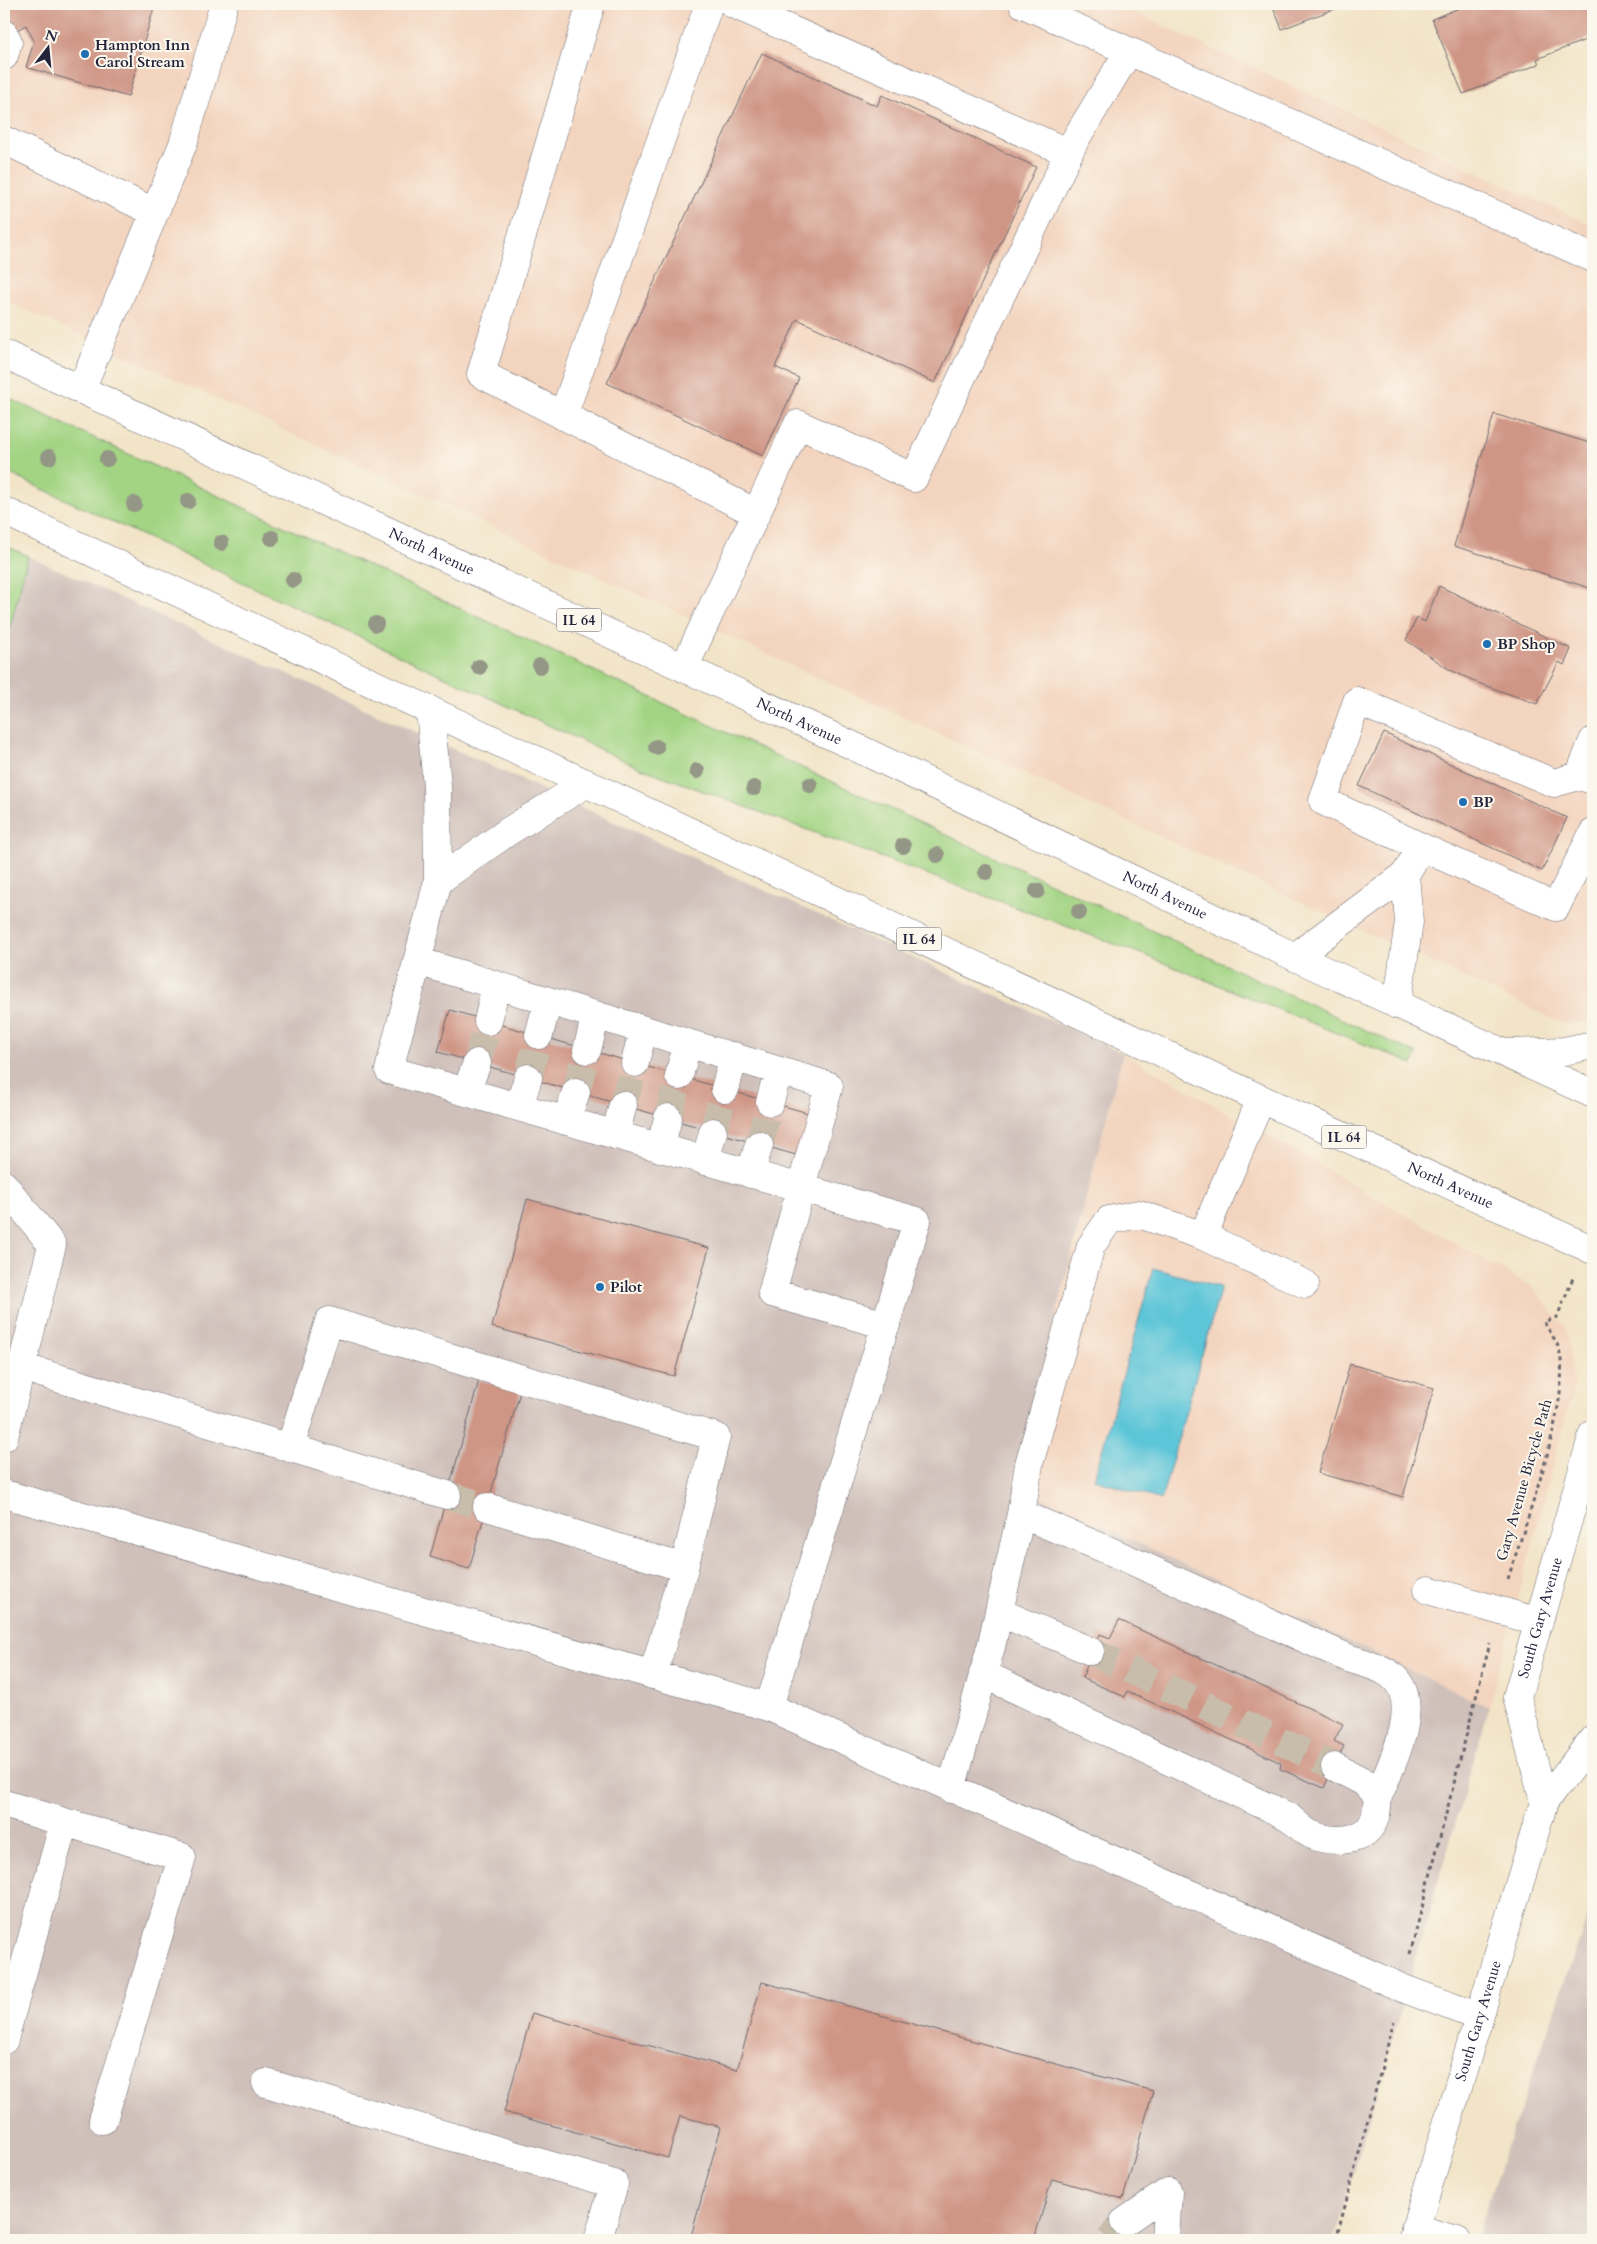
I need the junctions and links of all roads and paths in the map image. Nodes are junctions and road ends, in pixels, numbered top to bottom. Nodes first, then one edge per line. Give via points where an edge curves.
1 (224, 4) edge
2 (591, 4) edge
3 (709, 4) edge
4 (733, 4) edge
5 (1023, 4) edge
6 (4, 34) edge
7 (1129, 51) junction
8 (4, 56) edge
9 (4, 140) edge
10 (1069, 154) junction
11 (154, 212) junction
12 (1593, 258) edge
13 (4, 354) edge
14 (81, 390) junction
15 (563, 416) junction
16 (4, 511) edge
17 (756, 513) junction
18 (684, 668) junction
19 (430, 710) junction
20 (1593, 741) edge
21 (1586, 778) edge
22 (587, 783) junction
23 (1593, 833) edge
24 (1421, 847) junction
25 (1405, 875) junction
26 (438, 881) junction
27 (1295, 957) junction
28 (418, 961) junction
29 (496, 984) junction
30 (548, 1001) junction
31 (1397, 1005) junction
32 (596, 1015) junction
33 (488, 1020) tunnel mouth
34 (643, 1030) junction
35 (539, 1035) tunnel mouth
36 (687, 1044) junction
37 (1593, 1045) edge
38 (587, 1050) tunnel mouth
39 (1508, 1053) junction
40 (734, 1056) junction
41 (477, 1063) tunnel mouth
42 (635, 1063) tunnel mouth
43 (778, 1071) junction
44 (679, 1076) tunnel mouth
45 (528, 1078) tunnel mouth
46 (725, 1089) tunnel mouth
47 (466, 1092) junction
48 (576, 1092) tunnel mouth
49 (1593, 1094) edge
50 (1261, 1099) junction
51 (770, 1102) tunnel mouth
52 (623, 1105) tunnel mouth
53 (519, 1107) junction
54 (668, 1118) tunnel mouth
55 (566, 1121) junction
56 (713, 1132) tunnel mouth
57 (615, 1135) junction
58 (759, 1145) tunnel mouth
59 (660, 1148) junction
60 (705, 1161) junction
61 (750, 1174) junction
62 (4, 1184) edge
63 (802, 1188) junction
64 (1203, 1236) junction
65 (1593, 1250) edge
66 (1305, 1284) dead end
67 (1557, 1317) dead end
68 (886, 1325) junction
69 (21, 1367) junction
70 (1593, 1434) edge
71 (4, 1437) edge
72 (290, 1448) junction
73 (4, 1494) edge
74 (447, 1495) tunnel mouth
75 (486, 1507) tunnel mouth
76 (1021, 1514) junction
77 (684, 1568) junction
78 (1510, 1572) dead end
79 (1428, 1590) dead end
80 (999, 1612) junction
81 (1539, 1622) junction
82 (1491, 1638) dead end
83 (1090, 1651) tunnel mouth
84 (983, 1674) junction
85 (653, 1675) junction
86 (769, 1707) junction
87 (1593, 1739) edge
88 (1335, 1767) tunnel mouth
89 (951, 1789) junction
90 (1378, 1796) junction
91 (1544, 1802) junction
92 (4, 1804) edge
93 (64, 1822) junction
94 (1421, 1904) dead end
95 (1478, 2017) junction
96 (4, 2040) edge
97 (1388, 2047) dead end
98 (266, 2083) dead end
99 (103, 2120) dead end
100 (1124, 2222) tunnel mouth
101 (1414, 2234) edge
102 (598, 2240) edge
103 (1165, 2240) edge
104 (1336, 2240) edge
105 (1457, 2240) edge

1 - 11 main road via 183,144
2 - 15 main road via 481,374
3 - 15 main road
4 - 10 main road
5 - 7 main road
6 - 8 main road via 8,42
7 - 10 main road
7 - 12 main road
9 - 11 main road
10 - 17 main road via 914,478 798,424
11 - 14 main road
13 - 14 main road, North Avenue / IL 64
14 - 18 main road, North Avenue / IL 64
15 - 17 main road
16 - 19 main road, North Avenue / IL 64
17 - 18 main road
18 - 27 main road, North Avenue / IL 64
19 - 22 main road, North Avenue / IL 64
19 - 26 main road via 437,786
20 - 21 main road
21 - 24 main road via 1554,783 1357,702 1323,801
22 - 26 main road via 509,831
22 - 50 main road, North Avenue / IL 64
23 - 24 main road via 1556,907
24 - 25 main road
25 - 27 main road
25 - 31 main road via 1409,922
26 - 28 main road
27 - 31 main road, North Avenue / IL 64
28 - 29 main road
28 - 47 main road via 389,1070
29 - 30 main road
29 - 33 main road
30 - 32 main road
30 - 35 main road
31 - 39 main road, North Avenue / IL 64
32 - 34 main road
32 - 38 main road
34 - 36 main road
34 - 42 main road
36 - 40 main road
36 - 44 main road
37 - 39 main road via 1564,1051
39 - 49 main road, North Avenue / IL 64
40 - 43 main road
40 - 46 main road
41 - 47 main road
43 - 51 main road
43 - 63 main road via 829,1086
45 - 53 main road
47 - 53 main road
48 - 55 main road
50 - 64 main road
50 - 65 main road, North Avenue / IL 64
52 - 57 main road
53 - 55 main road
54 - 59 main road
55 - 57 main road
56 - 60 main road
57 - 59 main road
58 - 61 main road
59 - 60 main road
60 - 61 main road
61 - 63 main road
62 - 69 main road via 52,1245
63 - 68 main road via 772,1293
63 - 68 main road via 918,1222
64 - 66 main road
64 - 76 main road via 1140,1214 1109,1220 1091,1246 1029,1464
67 - 78 path, Gary Avenue Bicycle Path via 1544,1322 1558,1349 1560,1398
68 - 86 main road
69 - 71 main road
69 - 72 main road
70 - 81 main road, South Gary Avenue
72 - 74 main road
72 - 77 main road via 329,1322 716,1437
73 - 85 main road
75 - 77 main road
76 - 80 main road
76 - 90 main road via 1391,1675 1402,1686 1407,1700 1394,1761
77 - 85 main road
79 - 81 main road
80 - 83 main road
80 - 84 main road
81 - 91 main road, South Gary Avenue via 1517,1697
82 - 94 path
84 - 89 main road
84 - 90 main road via 1289,1817 1308,1833 1324,1840 1340,1841 1370,1828 1377,1811
85 - 86 main road
86 - 89 main road
87 - 91 main road, South Gary Avenue
88 - 90 main road via 1366,1783
89 - 95 main road via 1402,1988
91 - 95 main road, South Gary Avenue
92 - 93 main road
93 - 96 main road
93 - 99 main road via 182,1857
95 - 101 main road, South Gary Avenue
97 - 104 path
98 - 102 main road via 614,2184
100 - 103 main road via 1168,2192
101 - 105 main road

